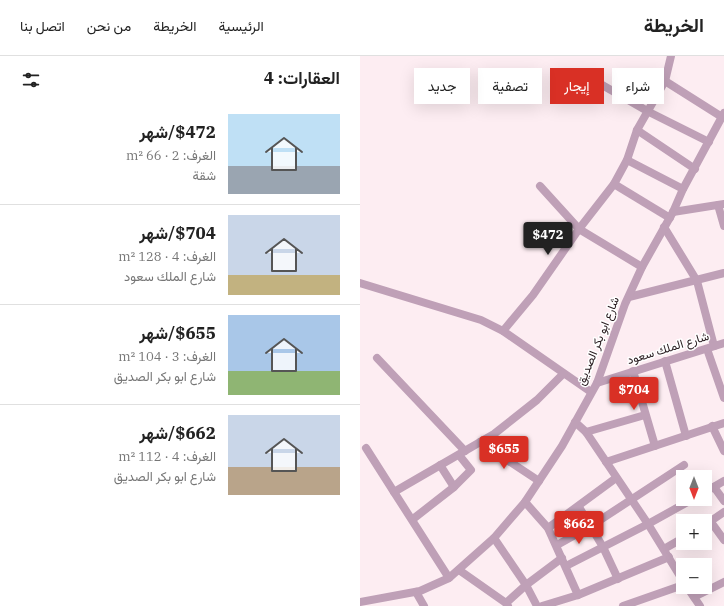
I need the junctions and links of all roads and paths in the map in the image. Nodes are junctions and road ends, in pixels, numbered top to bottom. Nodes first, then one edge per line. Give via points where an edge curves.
1 (671, 56) edge
2 (665, 81) junction
3 (604, 86) edge
4 (649, 112) junction
5 (723, 115) edge
6 (720, 128) edge
7 (637, 130) junction
8 (709, 142) junction
9 (627, 160) junction
10 (695, 169) junction
11 (614, 184) junction
12 (540, 186) dead end
13 (684, 189) junction
14 (721, 204) edge
15 (671, 215) junction
16 (724, 226) edge
17 (664, 227) junction
18 (579, 229) junction
19 (642, 267) junction
20 (724, 273) edge
21 (697, 281) junction
22 (360, 283) edge
23 (629, 297) junction
24 (504, 330) junction
25 (724, 343) edge
26 (711, 347) junction
27 (377, 358) dead end
28 (665, 361) junction
29 (633, 371) junction
30 (563, 374) junction
31 (597, 383) junction
32 (591, 392) junction
33 (724, 398) edge
34 (645, 415) junction
35 (575, 422) junction
36 (724, 423) edge
37 (712, 426) junction
38 (586, 432) junction
39 (686, 436) junction
40 (480, 442) junction
41 (655, 446) junction
42 (366, 448) dead end
43 (724, 451) edge
44 (462, 453) junction
45 (606, 462) junction
46 (440, 465) junction
47 (684, 465) dead end
48 (616, 478) junction
49 (724, 481) edge
50 (539, 482) junction
51 (454, 487) junction
52 (714, 487) joint
53 (394, 492) junction
54 (631, 500) junction
55 (724, 501) edge
56 (525, 502) junction
57 (680, 506) edge
58 (578, 507) junction
59 (724, 512) edge
60 (413, 519) junction
61 (712, 520) edge
62 (648, 524) junction
63 (591, 526) junction
64 (712, 527) edge
65 (548, 528) junction
66 (494, 538) junction
67 (724, 540) edge
68 (676, 542) edge
69 (557, 545) junction
70 (603, 547) junction
71 (664, 549) junction
72 (669, 557) junction
73 (562, 558) junction
74 (566, 566) junction
75 (676, 569) edge
76 (459, 570) junction
77 (449, 578) junction
78 (618, 579) junction
79 (724, 582) edge
80 (526, 585) junction
81 (676, 587) edge
82 (416, 592) junction
83 (692, 594) edge
84 (578, 595) junction
85 (694, 597) junction
86 (360, 602) edge
87 (507, 604) edge
88 (424, 606) edge
89 (536, 606) edge
90 (542, 606) edge
91 (623, 606) edge
92 (700, 606) edge

1 - 2 street
2 - 4 street
2 - 5 street
3 - 4 street
4 - 7 street
4 - 8 street
5 - 6 street, شارع ابو بكر الصديق
6 - 8 street, شارع ابو بكر الصديق
7 - 9 street
7 - 10 street
8 - 10 street, شارع ابو بكر الصديق
9 - 11 street
9 - 13 street
10 - 13 street, شارع ابو بكر الصديق
11 - 15 street
11 - 18 street
12 - 18 street
13 - 15 street, شارع ابو بكر الصديق
14 - 15 street
14 - 16 street
15 - 17 street, شارع ابو بكر الصديق
17 - 19 street, شارع ابو بكر الصديق
17 - 21 street
18 - 19 street
18 - 24 street via 533,295
19 - 23 street, شارع ابو بكر الصديق
20 - 21 street
21 - 23 street
21 - 26 street
22 - 24 street via 481,320
23 - 31 street, شارع ابو بكر الصديق
24 - 30 street
25 - 26 street, شارع الملك سعود
26 - 28 street, شارع الملك سعود
26 - 33 street
27 - 44 street
28 - 29 street, شارع الملك سعود
28 - 39 street
29 - 31 street, شارع الملك سعود
29 - 34 street
30 - 32 street
30 - 40 street via 518,416
31 - 32 street, شارع ابو بكر الصديق
32 - 35 street, شارع ابو بكر الصديق
34 - 38 street
34 - 41 street
35 - 38 street
35 - 50 street, شارع ابو بكر الصديق
36 - 37 street
37 - 39 street
37 - 43 street
38 - 45 street
39 - 41 street
40 - 44 street
40 - 50 street
41 - 45 street
42 - 53 street
44 - 46 street
44 - 51 street via 472,470
45 - 48 street
46 - 51 street
46 - 53 street
47 - 54 street
48 - 54 street
48 - 58 street
49 - 52 street
50 - 56 street, شارع ابو بكر الصديق
51 - 60 street
52 - 55 street
53 - 60 street
54 - 62 street
54 - 63 street
56 - 65 street
56 - 66 street, شارع ابو بكر الصديق
57 - 62 street
58 - 63 street
58 - 65 street
59 - 61 street
60 - 77 street
62 - 70 street
62 - 71 street
63 - 69 street
63 - 70 street
64 - 67 street
65 - 69 street
66 - 76 street, شارع ابو بكر الصديق
66 - 80 street
68 - 71 street
69 - 73 street
70 - 74 street
70 - 78 street
71 - 72 street
72 - 75 street
72 - 78 street
73 - 74 street
73 - 80 street
74 - 84 street
76 - 77 street, شارع ابو بكر الصديق
76 - 87 street
77 - 82 street, شارع ابو بكر الصديق
78 - 84 street
79 - 85 street
80 - 87 street
80 - 89 street
81 - 91 street
82 - 86 street, شارع ابو بكر الصديق
82 - 88 street
83 - 85 street
84 - 90 street
85 - 92 street

